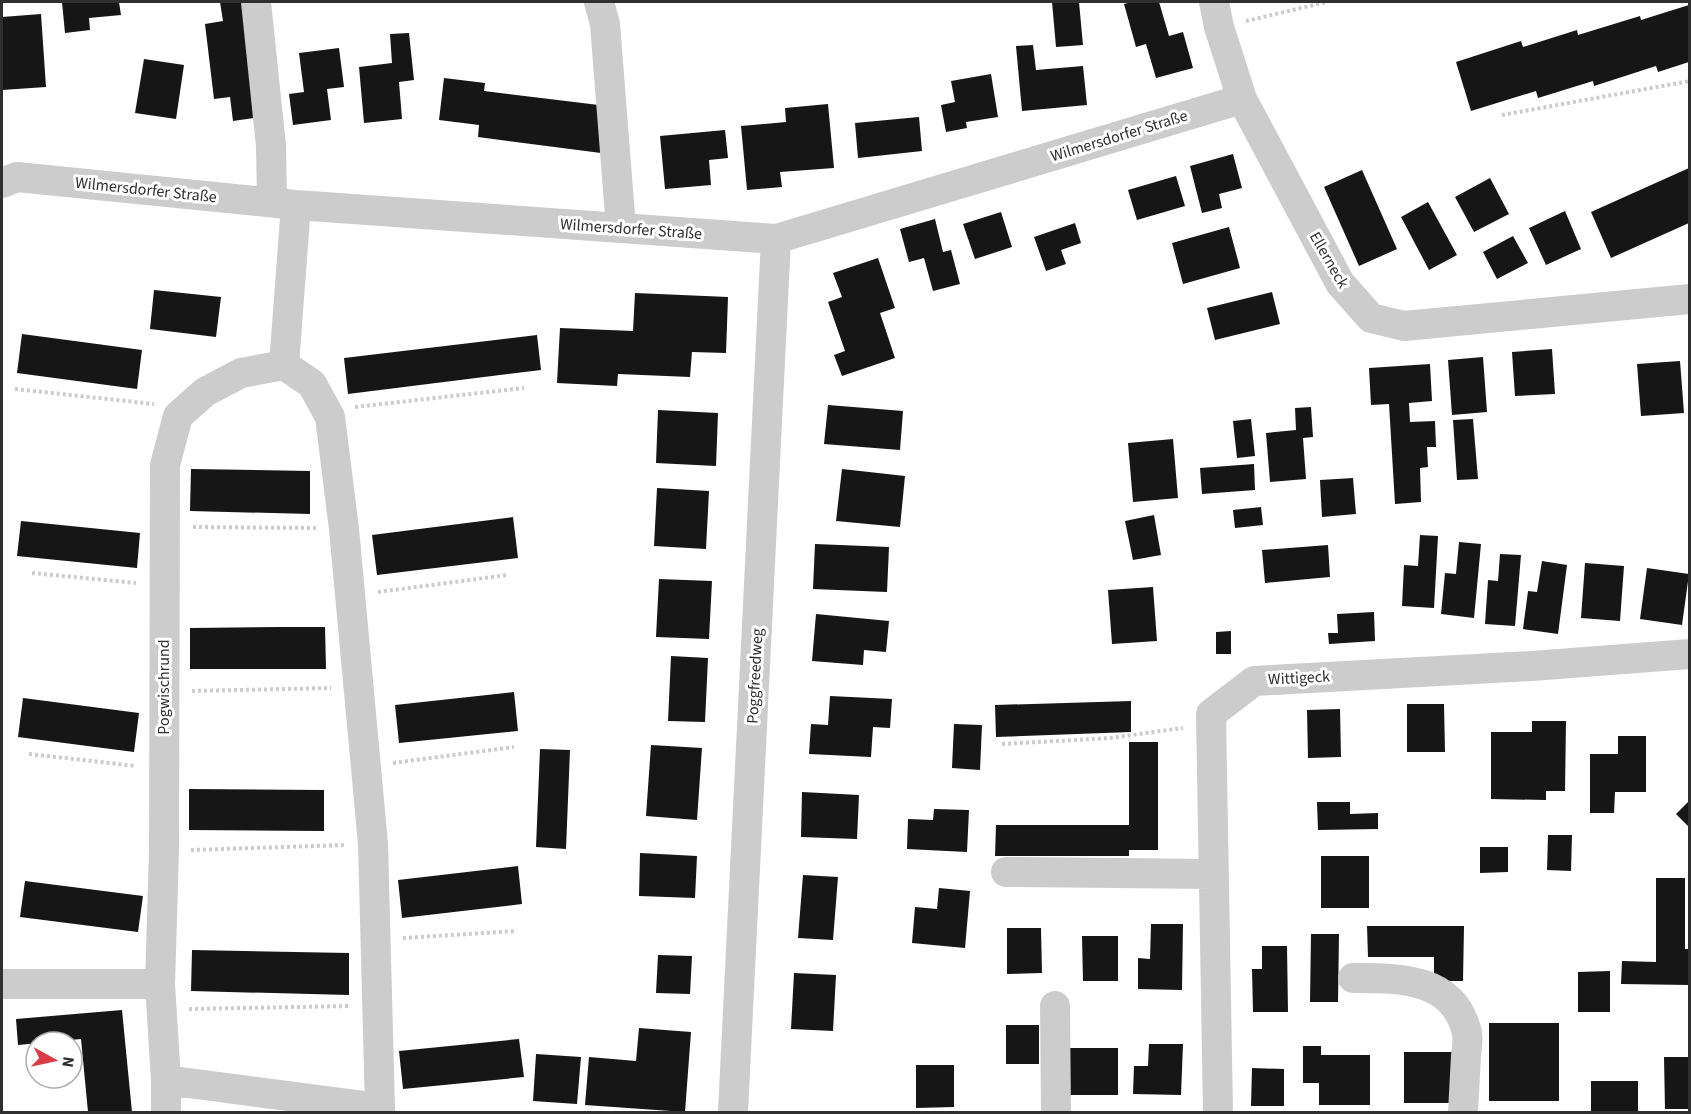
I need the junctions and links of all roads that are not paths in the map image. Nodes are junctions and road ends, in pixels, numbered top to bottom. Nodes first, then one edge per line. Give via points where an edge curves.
1 (256, 2) edge
2 (599, 2) edge
3 (1217, 14) edge
4 (1242, 99) junction
5 (2, 183) edge
6 (284, 203) junction
7 (621, 228) junction
8 (776, 239) junction
9 (1689, 299) edge
10 (284, 365) junction
11 (1689, 654) edge
12 (1006, 872) dead end
13 (1213, 874) junction
14 (1353, 978) dead end
15 (2, 984) edge
16 (161, 997) junction
17 (1055, 1006) dead end
18 (166, 1080) junction
19 (380, 1110) edge
20 (166, 1113) edge
21 (733, 1113) edge
22 (1056, 1113) edge
23 (1218, 1113) edge
24 (1463, 1113) edge

1 - 6 street via 271,146
2 - 7 street via 605,24
3 - 4 street, Ellerneck
4 - 8 street, Wilmersdorfer Straße
4 - 9 street, Ellerneck via 1340,283 1371,318 1404,326
5 - 6 street, Wilmersdorfer Straße via 17,177
6 - 7 street, Wilmersdorfer Straße
6 - 10 street
7 - 8 street, Wilmersdorfer Straße
8 - 21 street, Poggfreedweg
10 - 16 street, Pogwischrund via 241,373 205,392 178,416 165,465
10 - 19 street via 312,384 330,417 373,844
11 - 13 street, Wittigeck via 1254,681 1211,714
12 - 13 street
13 - 23 street
14 - 24 street via 1418,983 1443,993 1458,1009 1467,1035
15 - 16 street
16 - 18 street, Pogwischrund
17 - 22 street
18 - 19 street
18 - 20 street, Pogwischrund

